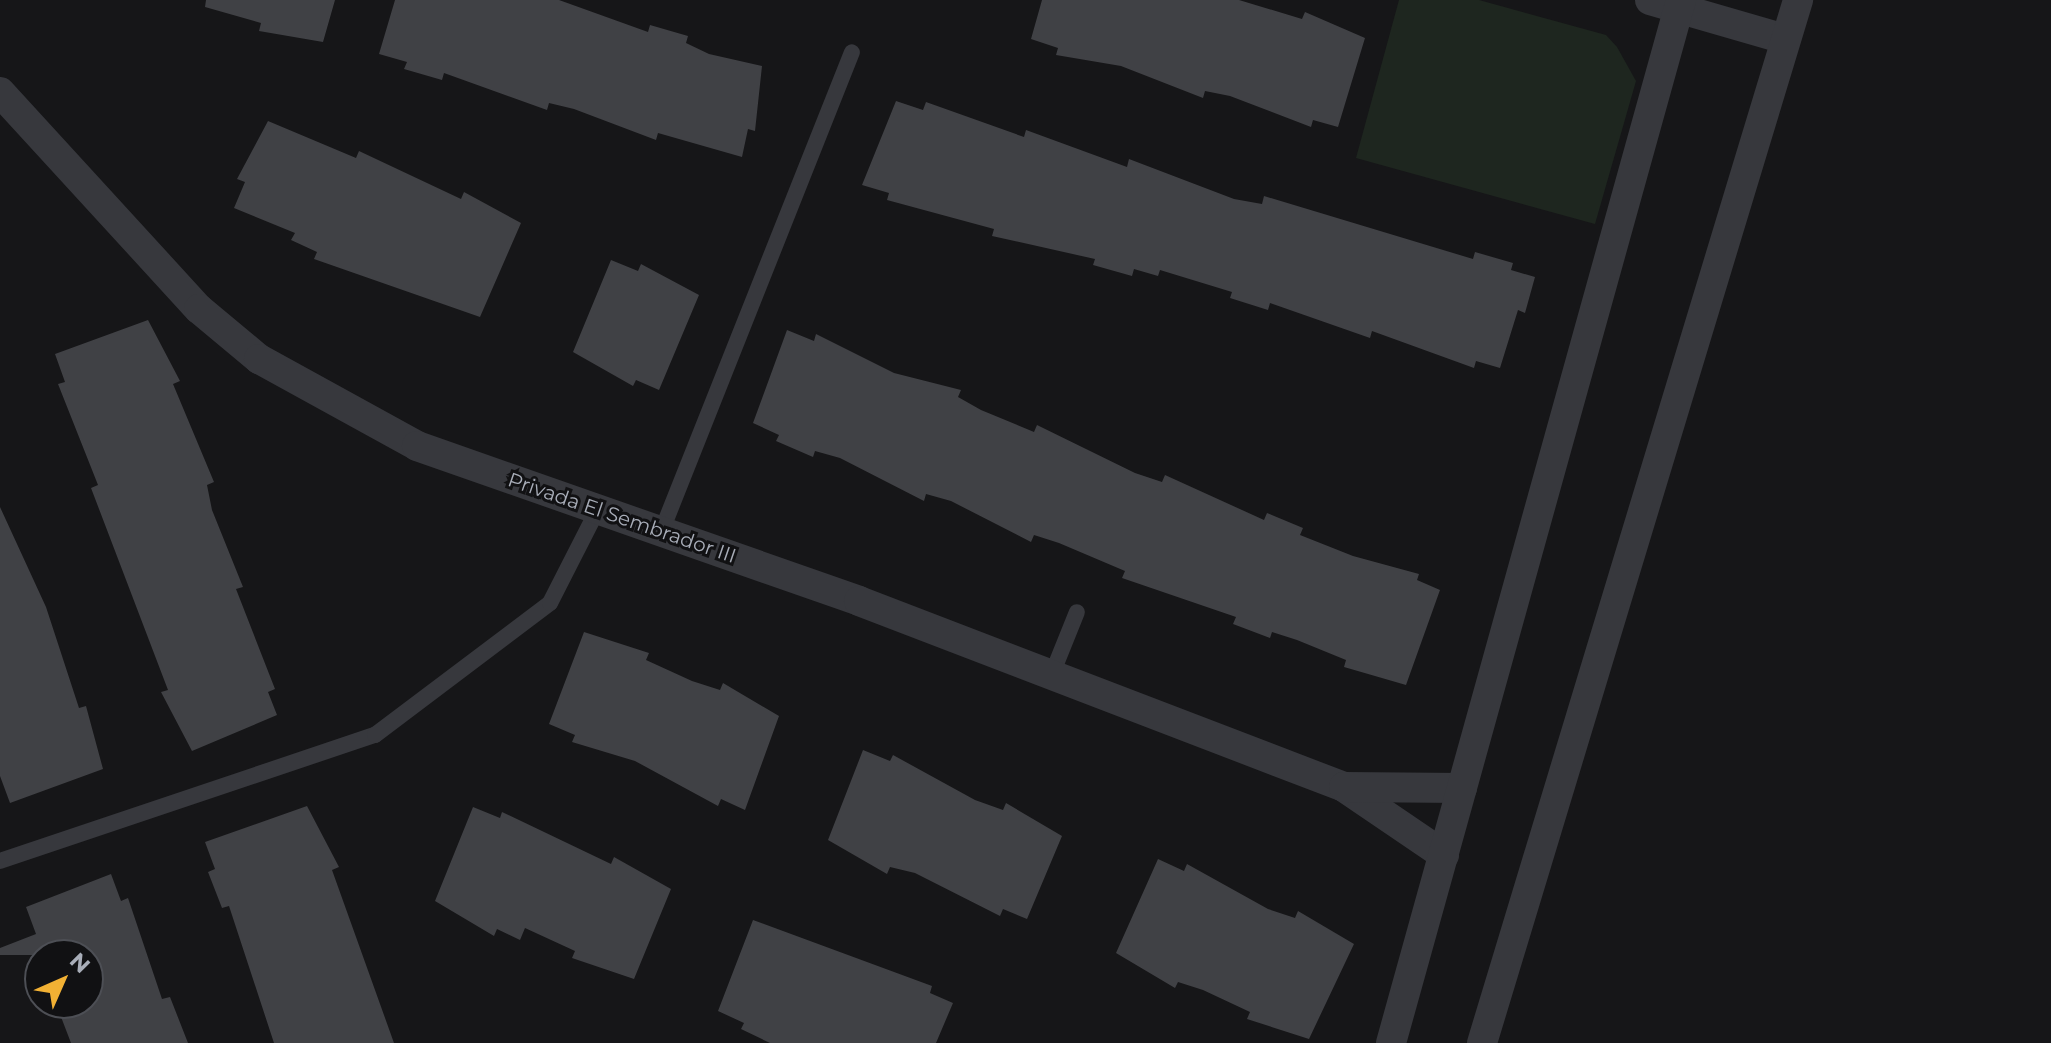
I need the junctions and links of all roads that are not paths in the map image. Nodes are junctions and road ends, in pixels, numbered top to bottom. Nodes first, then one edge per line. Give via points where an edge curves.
1 (1798, 0) edge
2 (1669, 3) edge
3 (1785, 39) junction
4 (852, 52) dead end
5 (0, 92) edge
6 (599, 507) junction
7 (662, 530) junction
8 (1077, 612) dead end
9 (1050, 679) junction
10 (1344, 787) junction
11 (1462, 788) junction
12 (1444, 855) junction
13 (0, 861) edge
14 (1391, 1043) edge
15 (1482, 1043) edge

1 - 3 street
2 - 3 street
2 - 11 street
3 - 15 street
4 - 7 lane
5 - 6 street, Privada El Sembrador III via 199,309 259,359 417,446
6 - 7 street, Privada El Sembrador III
6 - 13 lane via 550,603 375,735
7 - 9 street, Privada El Sembrador III
8 - 9 lane
9 - 10 street, Privada El Sembrador III
10 - 11 street, Privada El Sembrador III
10 - 12 street, Privada El Sembrador III
11 - 12 street
12 - 14 street

